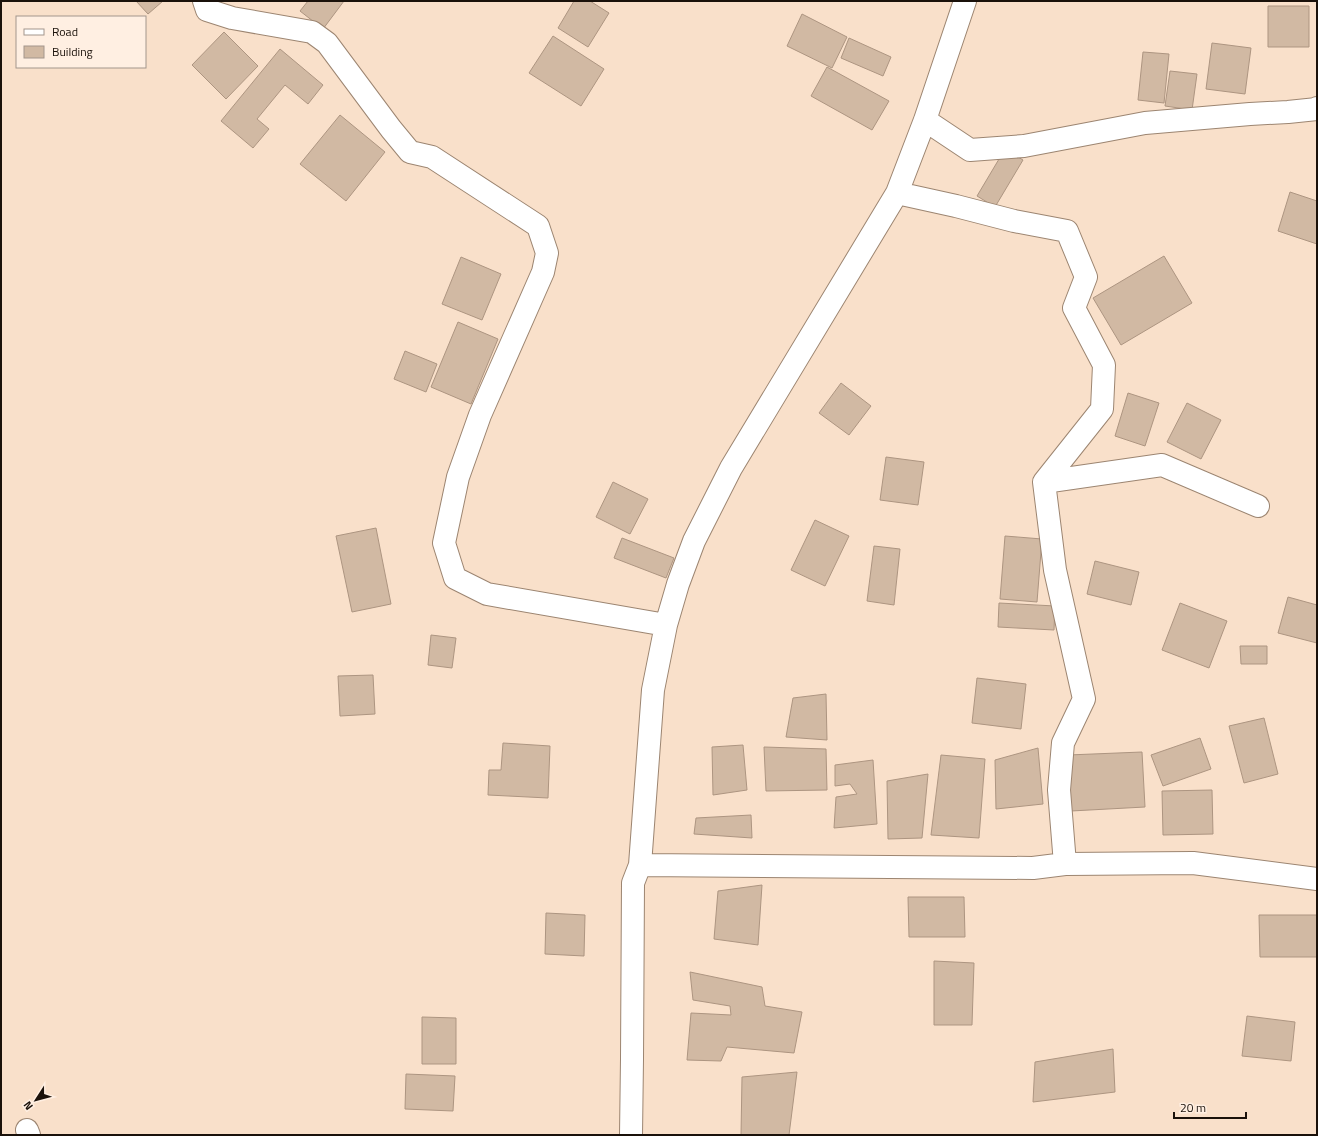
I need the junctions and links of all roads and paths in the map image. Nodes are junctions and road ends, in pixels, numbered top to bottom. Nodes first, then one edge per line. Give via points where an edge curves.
1 (204, 1) edge
2 (965, 1) edge
3 (1317, 108) edge
4 (925, 120) junction
5 (898, 193) junction
6 (1044, 482) junction
7 (1258, 506) dead end
8 (666, 625) junction
9 (1065, 864) junction
10 (640, 865) junction
11 (1317, 879) edge
12 (631, 1135) edge

1 - 8 street via 207,10 232,18 312,32 327,43 410,152 432,157 538,226 547,253 543,272 480,415 458,477 444,543 455,578 487,594
2 - 4 street
3 - 4 street via 1145,123 1024,146 970,150
4 - 5 street
5 - 6 street via 1014,221 1068,231 1086,277 1074,308 1104,365 1102,409
5 - 8 street via 731,468 694,541
6 - 7 street via 1162,465
6 - 9 street via 1055,570 1084,699 1063,743 1059,790
8 - 10 street via 653,690
9 - 10 street via 1033,868
9 - 11 street via 1194,863
10 - 12 street via 633,882

